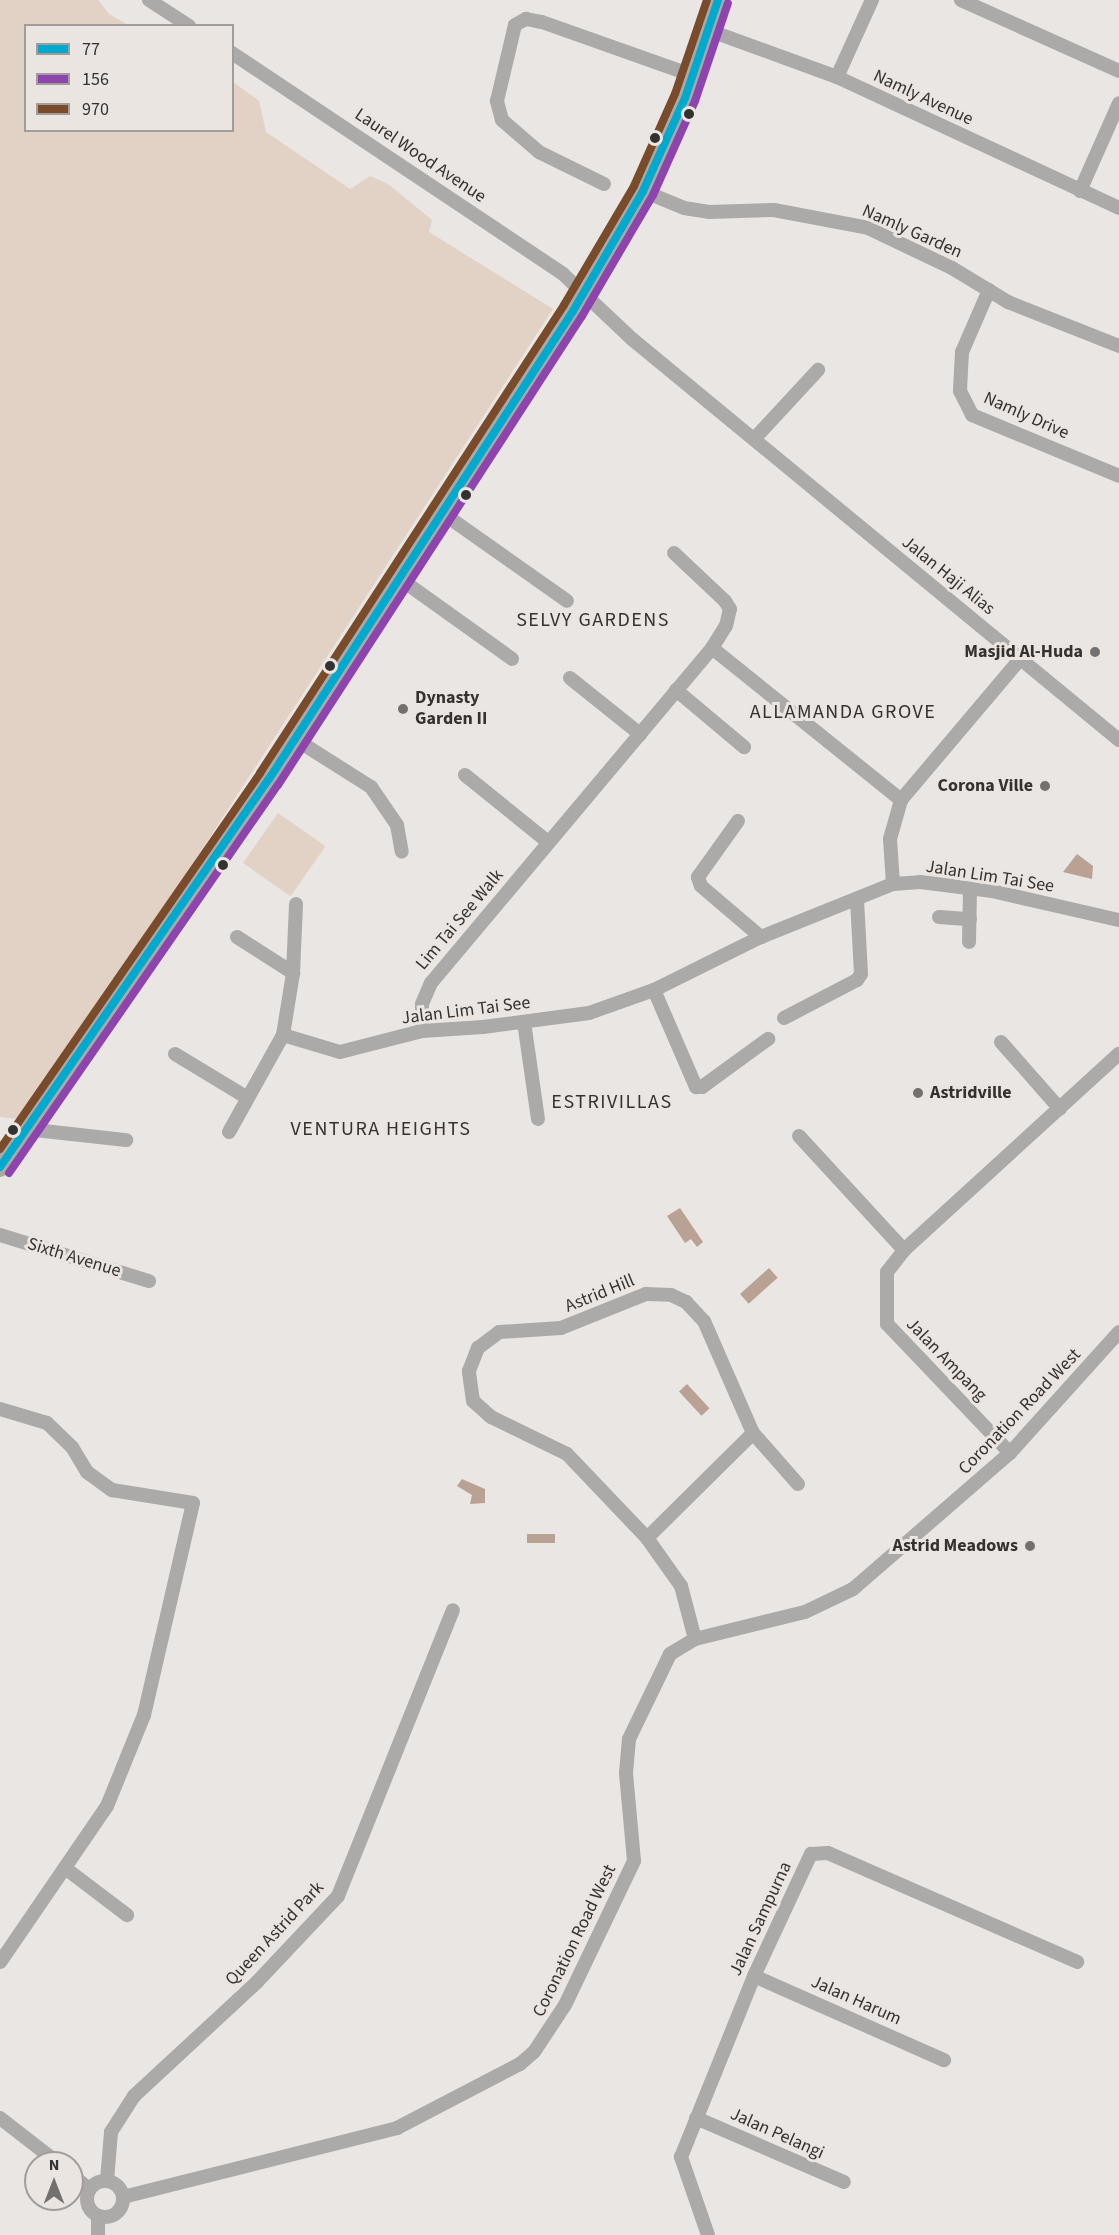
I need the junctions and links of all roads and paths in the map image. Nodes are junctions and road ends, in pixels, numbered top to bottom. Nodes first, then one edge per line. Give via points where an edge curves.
1 (149, 0) edge
2 (718, 0) edge
3 (872, 0) edge
4 (961, 0) edge
5 (186, 24) edge
6 (708, 30) junction
7 (234, 54) edge
8 (1119, 71) edge
9 (692, 75) junction
10 (837, 77) junction
11 (1119, 103) edge
12 (604, 184) dead end
13 (643, 191) junction
14 (1080, 191) junction
15 (1119, 208) edge
16 (989, 290) junction
17 (583, 294) junction
18 (1119, 346) edge
19 (818, 370) dead end
20 (755, 438) junction
21 (1119, 476) edge
22 (441, 512) junction
23 (674, 553) dead end
24 (399, 578) junction
25 (567, 601) dead end
26 (712, 648) junction
27 (512, 659) dead end
28 (1020, 659) junction
29 (570, 678) dead end
30 (676, 690) junction
31 (640, 734) junction
32 (295, 739) junction
33 (1119, 740) edge
34 (744, 747) dead end
35 (465, 775) dead end
36 (901, 800) junction
37 (738, 821) dead end
38 (548, 842) junction
39 (402, 852) dead end
40 (893, 884) junction
41 (970, 888) junction
42 (856, 898) junction
43 (296, 904) dead end
44 (939, 917) dead end
45 (970, 919) junction
46 (1119, 920) edge
47 (237, 937) dead end
48 (761, 938) junction
49 (969, 942) dead end
50 (292, 973) junction
51 (654, 990) junction
52 (784, 1018) dead end
53 (524, 1022) junction
54 (422, 1031) junction
55 (283, 1035) junction
56 (768, 1039) dead end
57 (1000, 1042) dead end
58 (175, 1054) dead end
59 (1119, 1054) edge
60 (246, 1097) junction
61 (1060, 1109) junction
62 (538, 1119) dead end
63 (26, 1129) junction
64 (229, 1132) dead end
65 (799, 1136) dead end
66 (126, 1140) dead end
67 (0, 1167) edge
68 (0, 1235) edge
69 (904, 1250) junction
70 (148, 1281) dead end
71 (1119, 1332) edge
72 (0, 1409) edge
73 (753, 1433) junction
74 (1010, 1453) junction
75 (798, 1484) dead end
76 (647, 1538) junction
77 (453, 1610) dead end
78 (695, 1639) junction
79 (64, 1868) junction
80 (127, 1915) dead end
81 (0, 1962) edge
82 (1077, 1962) dead end
83 (754, 1976) junction
84 (944, 2060) dead end
85 (0, 2118) edge
86 (696, 2118) junction
87 (43, 2151) edge
88 (107, 2181) junction
89 (844, 2182) dead end
90 (84, 2185) edge
91 (89, 2189) junction
92 (123, 2196) junction
93 (98, 2216) junction
94 (98, 2235) edge
95 (708, 2235) edge

1 - 5 street
2 - 6 main road
3 - 10 street
4 - 8 street
6 - 9 main road
6 - 10 street, Namly Avenue
7 - 17 street, Laurel Wood Avenue via 563,274
9 - 12 street via 542,22 526,19 515,25 497,100 502,120 539,152
9 - 13 main road
10 - 14 street, Namly Avenue
11 - 14 street
13 - 16 street, Namly Garden via 684,208 709,212 774,210 868,228
13 - 17 main road
14 - 15 street, Namly Avenue
16 - 18 street, Namly Garden via 1068,328
16 - 21 street, Namly Drive via 962,352 960,391 972,415
17 - 20 street, Jalan Haji Alias
17 - 22 main road
19 - 20 street
20 - 28 street, Jalan Haji Alias
22 - 24 main road
22 - 25 street
23 - 26 street, Lim Tai See Walk via 730,609 726,626
24 - 27 street
24 - 32 main road
26 - 30 street, Lim Tai See Walk
26 - 36 street
28 - 33 street, Jalan Haji Alias
28 - 36 street
29 - 31 street
30 - 31 street, Lim Tai See Walk
30 - 34 street
31 - 38 street, Lim Tai See Walk
32 - 39 street via 371,788 397,825
32 - 63 main road
35 - 38 street
36 - 40 street via 890,839
37 - 48 street via 698,877 701,886
38 - 54 street, Lim Tai See Walk via 430,983 422,1004
40 - 41 street, Jalan Lim Tai See
40 - 42 street, Jalan Lim Tai See
41 - 45 street
41 - 46 street, Jalan Lim Tai See
42 - 48 street, Jalan Lim Tai See
42 - 52 street via 861,974 857,980
43 - 50 street
44 - 45 street
45 - 49 street
47 - 50 street
48 - 51 street, Jalan Lim Tai See
50 - 55 street
51 - 53 street, Jalan Lim Tai See via 589,1013
51 - 56 street via 696,1087 702,1088
53 - 54 street, Jalan Lim Tai See
53 - 62 street
54 - 55 street, Jalan Lim Tai See via 340,1052
55 - 60 street
57 - 61 street
58 - 60 street
59 - 61 street, Jalan Ampang
60 - 64 street
61 - 69 street, Jalan Ampang
63 - 66 street
63 - 67 main road
65 - 69 street
68 - 70 street, Sixth Avenue
69 - 74 street, Jalan Ampang via 885,1278 887,1324
71 - 74 street, Coronation Road West
72 - 79 street via 47,1423 72,1447 87,1472 112,1490 193,1503 144,1715 107,1806
73 - 75 street, Astrid Hill
73 - 76 street
73 - 76 street, Astrid Hill via 704,1321 686,1302 671,1295 646,1293 576,1325 513,1329 486,1340 472,1359 469,1371 473,1401 491,1417 567,1454
74 - 78 street, Coronation Road West via 853,1589 805,1612
76 - 78 street, Astrid Hill via 681,1586
77 - 88 street, Queen Astrid Park via 338,1896 257,1982 134,2096 111,2132
78 - 92 street, Coronation Road West via 670,1654 632,1726 626,1773 634,1861 565,2005 534,2052 520,2064 397,2128
79 - 80 street
79 - 81 street
82 - 83 street, Jalan Sampurna via 817,1852 808,1860
83 - 84 street, Jalan Harum
83 - 86 street, Jalan Sampurna
85 - 87 street
86 - 89 street, Jalan Pelangi
86 - 95 street, Jalan Sampurna via 680,2161
88 - 91 street
88 - 92 street via 118,2186
90 - 91 street
91 - 93 street via 87,2203
92 - 93 street via 114,2214
93 - 94 street

